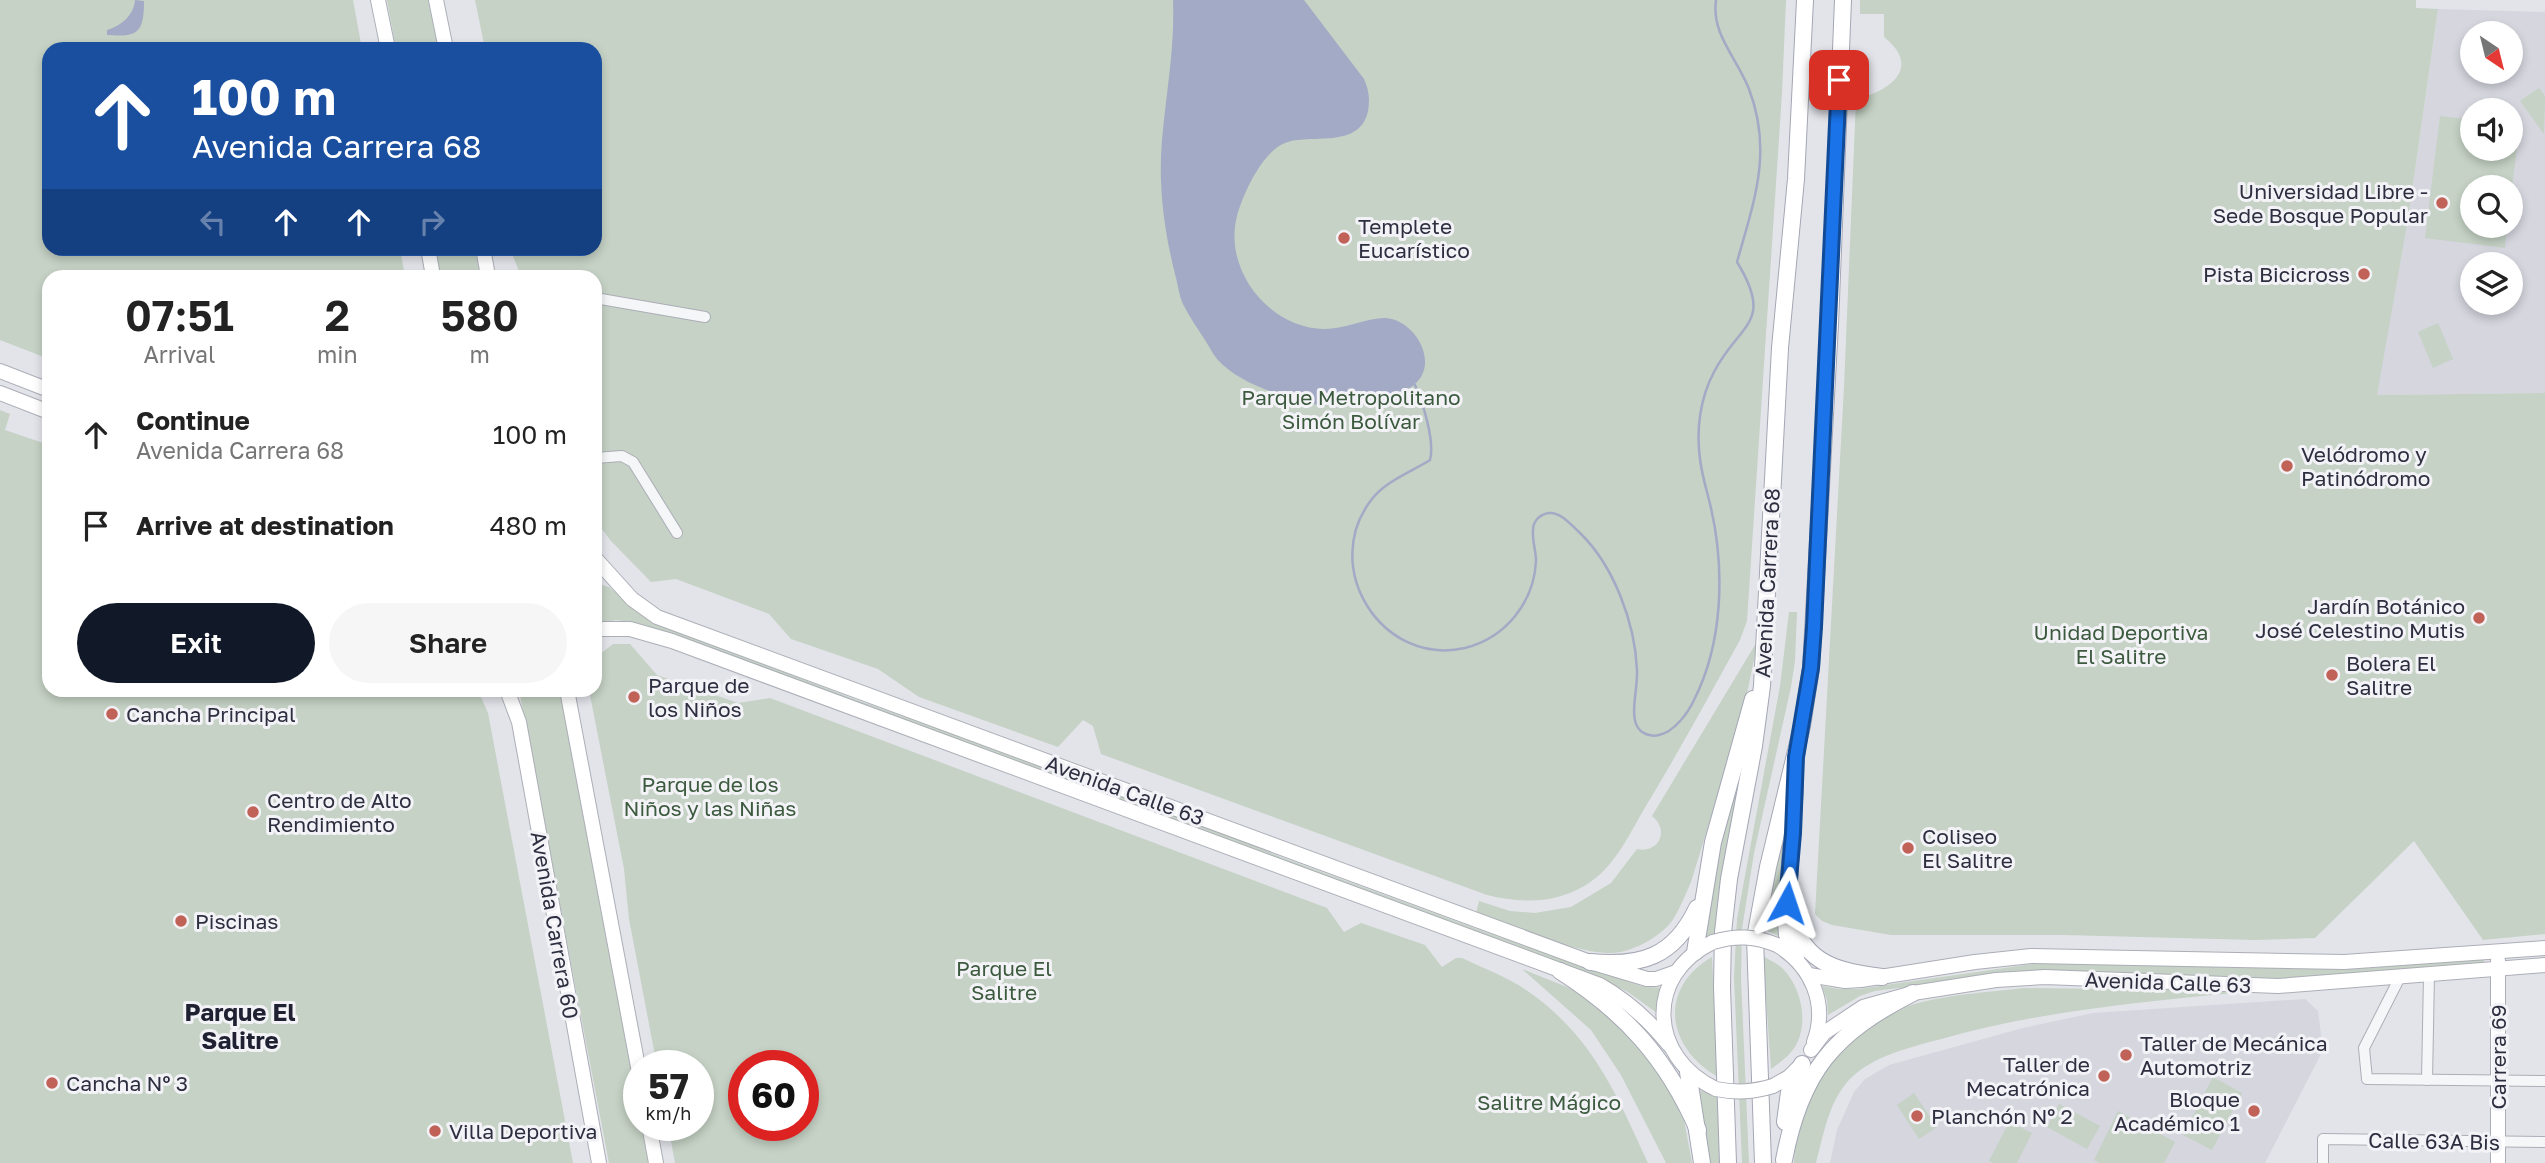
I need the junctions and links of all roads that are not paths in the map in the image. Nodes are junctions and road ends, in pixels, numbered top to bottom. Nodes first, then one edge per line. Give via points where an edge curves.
1 (378, 0) edge
2 (436, 0) edge
3 (1805, 0) edge
4 (1843, 0) edge
5 (387, 42) edge
6 (445, 42) edge
7 (602, 299) edge
8 (705, 317) dead end
9 (0, 371) edge
10 (42, 387) edge
11 (0, 393) edge
12 (42, 409) edge
13 (602, 457) edge
14 (677, 533) dead end
15 (602, 566) edge
16 (602, 629) edge
17 (1764, 658) junction
18 (510, 697) edge
19 (569, 697) edge
20 (1796, 757) junction
21 (1219, 825) junction
22 (1212, 842) junction
23 (1704, 893) junction
24 (1787, 903) junction
25 (2545, 948) edge
26 (1695, 952) junction
27 (2498, 952) junction
28 (1796, 958) junction
29 (1590, 962) junction
30 (2545, 965) edge
31 (2498, 969) junction
32 (1560, 971) junction
33 (1676, 972) junction
34 (1809, 975) junction
35 (2429, 975) junction
36 (1882, 977) junction
37 (2400, 977) junction
38 (1913, 992) junction
39 (1669, 1045) junction
40 (635, 1050) edge
41 (1806, 1057) junction
42 (1688, 1072) junction
43 (2427, 1080) junction
44 (2498, 1081) junction
45 (2545, 1081) edge
46 (1699, 1130) junction
47 (652, 1141) edge
48 (2498, 1142) junction
49 (2545, 1142) edge
50 (1784, 1161) edge
51 (599, 1163) edge
52 (656, 1163) edge
53 (1702, 1163) edge
54 (1728, 1163) edge
55 (1763, 1163) edge
56 (2323, 1163) edge
57 (2498, 1163) edge

1 - 5 main road
2 - 6 main road
3 - 17 main road, Avenida Carrera 68
4 - 20 main road via 1814,627
7 - 8 street
9 - 10 main road
11 - 12 main road
13 - 14 street via 622,456 633,462
15 - 21 main road, Avenida Calle 63 via 632,599 657,617
16 - 22 main road, Avenida Calle 63 via 646,632
17 - 23 main road via 1713,842
17 - 54 main road, Avenida Carrera 68 via 1759,715 1724,919
18 - 51 main road, Avenida Carrera 60 via 519,722
19 - 40 main road
20 - 24 main road
20 - 55 main road via 1755,938
21 - 22 main road
21 - 29 main road, Avenida Calle 63
22 - 32 main road, Avenida Calle 63
23 - 26 main road
23 - 29 main road via 1684,932 1658,954 1624,964
24 - 28 main road via 1787,935
24 - 36 main road via 1800,937 1823,963 1848,973
25 - 27 main road, Avenida Calle 63
26 - 28 main road, bridge via 1713,942 1745,937 1777,945
26 - 33 main road
27 - 31 main road, Carrera 69
27 - 36 main road, Avenida Calle 63 via 2344,962 2043,956
28 - 34 main road
29 - 33 main road, Avenida Calle 63 via 1647,979
30 - 31 main road, Avenida Calle 63
31 - 35 main road, Avenida Calle 63
31 - 44 main road, Carrera 69
32 - 39 main road, Avenida Calle 63 via 1614,993
32 - 46 main road via 1605,1002 1644,1041 1676,1085
33 - 39 main road via 1664,1008
34 - 36 main road, Avenida Calle 63 via 1845,981
34 - 41 main road via 1820,1012 1818,1032
35 - 37 main road, Avenida Calle 63
35 - 43 street
37 - 38 main road, Avenida Calle 63 via 2278,986 2027,978
37 - 43 street via 2364,1048 2367,1079
38 - 41 main road, Avenida Calle 63 via 1853,1012 1824,1033
38 - 50 main road via 1866,1019 1823,1060 1797,1105
39 - 42 main road
41 - 42 main road, bridge via 1788,1077 1754,1091 1716,1089
41 - 50 main road via 1786,1105
42 - 46 main road
43 - 44 street
44 - 45 street
44 - 48 main road, Carrera 69
46 - 53 main road
47 - 52 main road
48 - 49 street, Calle 63A Bis
48 - 56 street, Calle 63A Bis via 2323,1139
48 - 57 main road, Carrera 69

